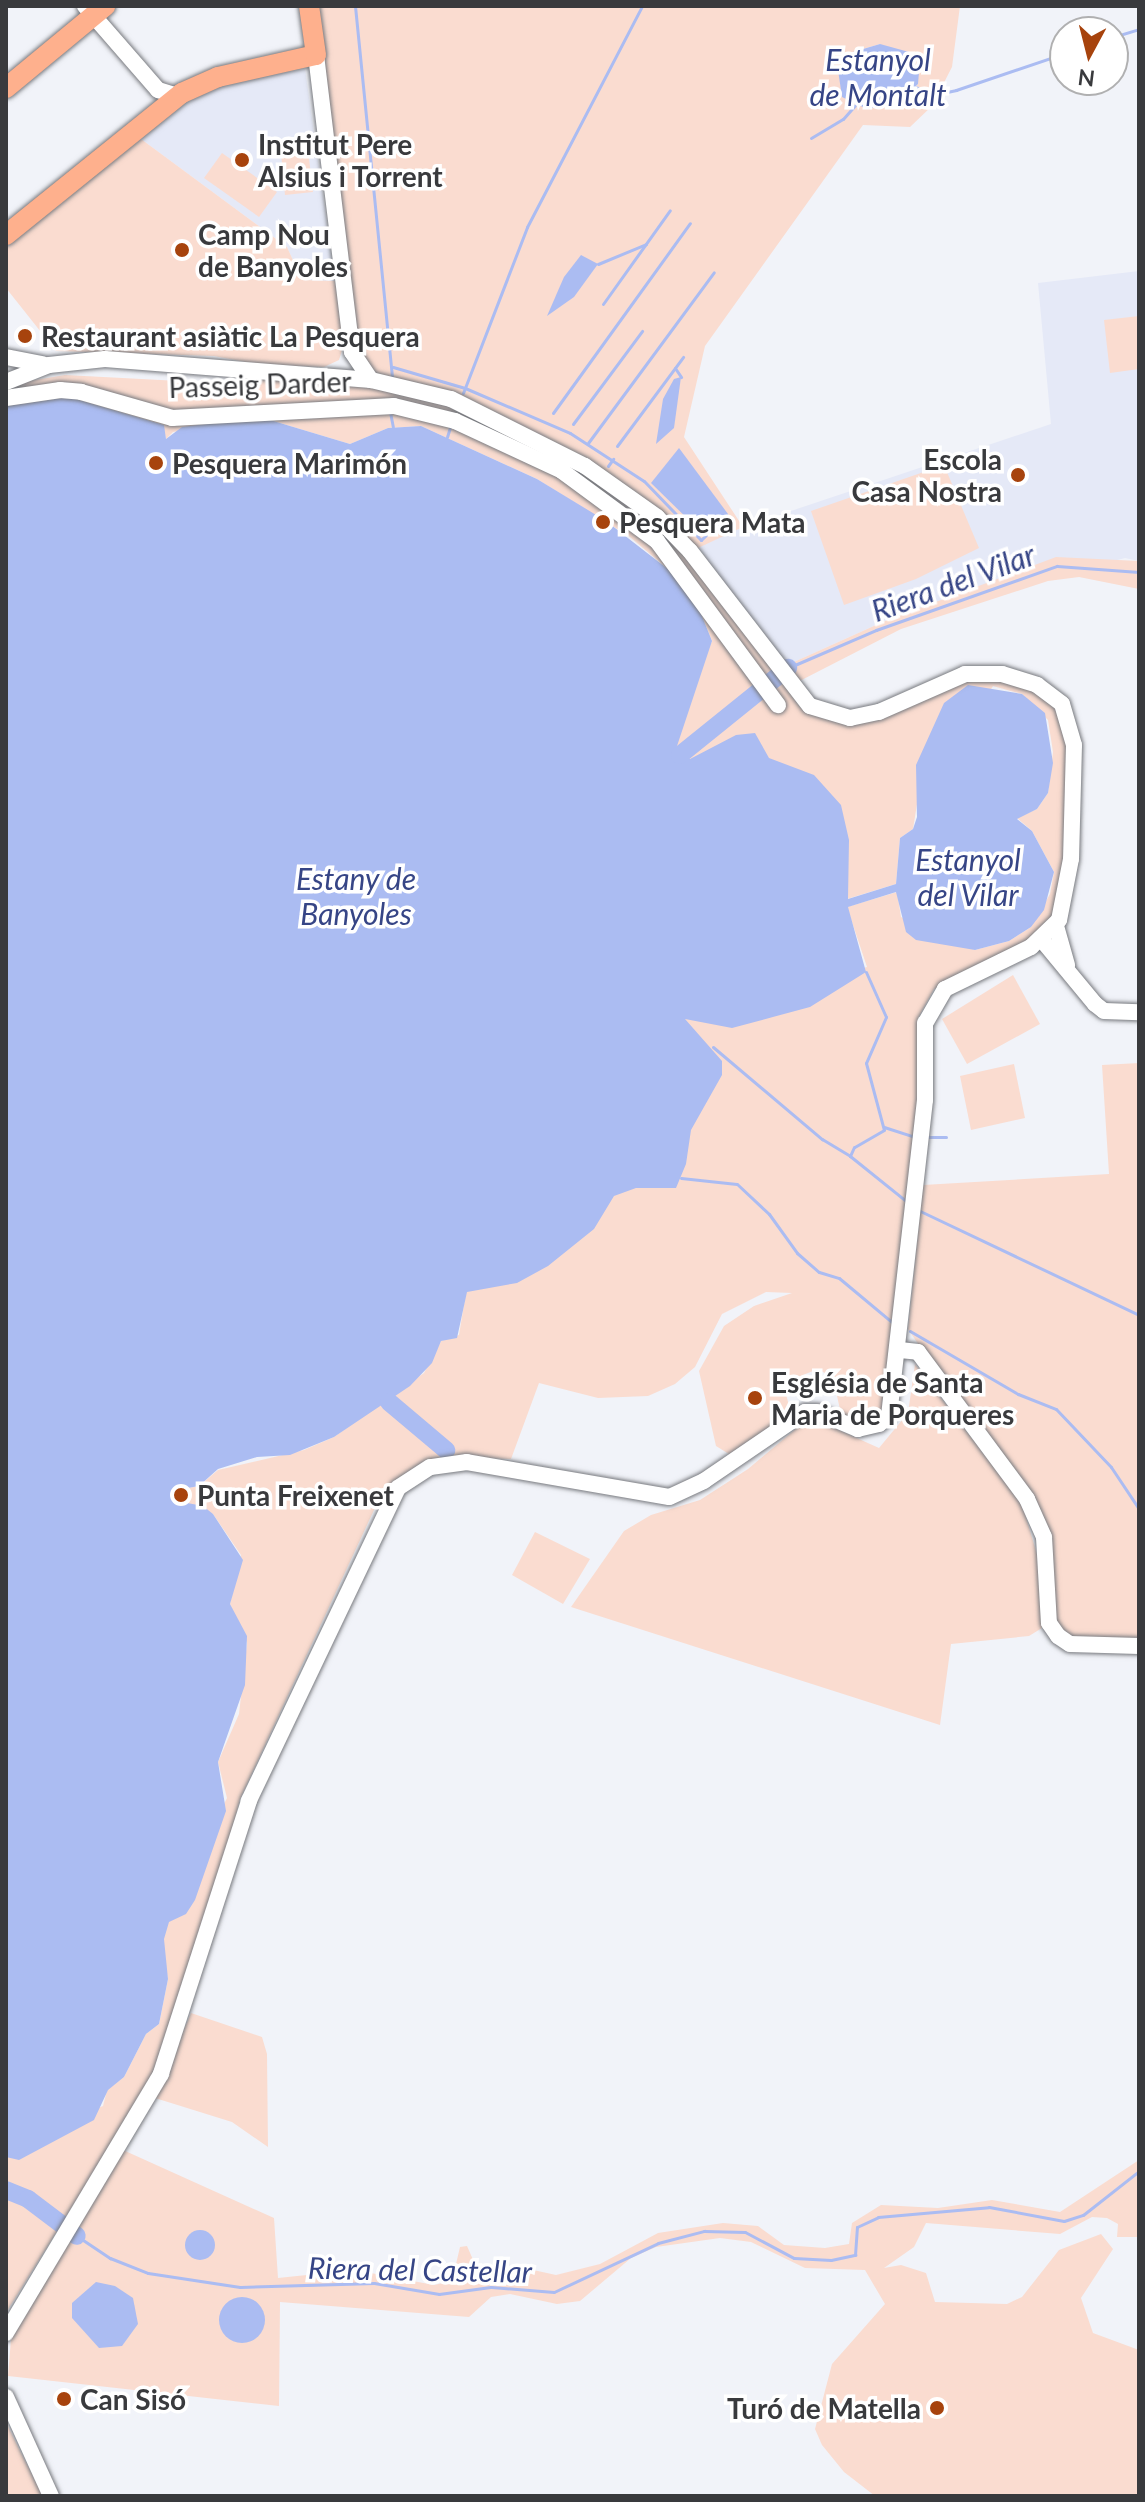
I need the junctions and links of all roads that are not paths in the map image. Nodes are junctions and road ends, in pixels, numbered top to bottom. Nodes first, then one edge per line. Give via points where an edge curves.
1 (309, 6) edge
2 (95, 9) edge
3 (316, 55) junction
4 (9, 79) edge
5 (178, 96) junction
6 (6, 235) edge
7 (352, 352) junction
8 (6, 357) edge
9 (49, 365) junction
10 (332, 376) junction
11 (371, 380) junction
12 (6, 382) edge
13 (6, 398) edge
14 (775, 701) dead end
15 (1056, 926) junction
16 (1042, 940) junction
17 (1067, 965) junction
18 (1139, 1012) edge
19 (900, 1350) junction
20 (1139, 1646) edge
21 (6, 2333) edge
22 (6, 2397) edge
23 (51, 2496) edge

1 - 3 main road
2 - 4 main road
2 - 5 street via 158,90
3 - 5 main road via 218,77
3 - 7 street
5 - 6 main road
7 - 10 street
7 - 11 street
8 - 9 street
9 - 10 street, Passeig Darder via 105,359
9 - 12 street, Passeig Darder
10 - 11 street, Passeig Darder
11 - 15 street, Passeig Darder via 472,406 633,499 690,551 768,659 810,706 850,718 879,712 965,674 1002,674 1051,693 1070,716 1074,745 1071,859
13 - 14 street, Passeig Darder via 35,391 81,392 172,418 274,408 384,407 455,421 562,471 624,513 672,556
15 - 16 street
15 - 17 street
16 - 17 street
16 - 19 street via 964,977 935,999 923,1033 925,1100
17 - 18 street via 1104,1011
19 - 20 street via 918,1352 1027,1499 1044,1537 1049,1623 1058,1636 1070,1644
19 - 21 street via 894,1402 879,1424 858,1429 805,1412 704,1481 669,1497 467,1462 430,1467 398,1488 249,1801 161,2074
22 - 23 street

